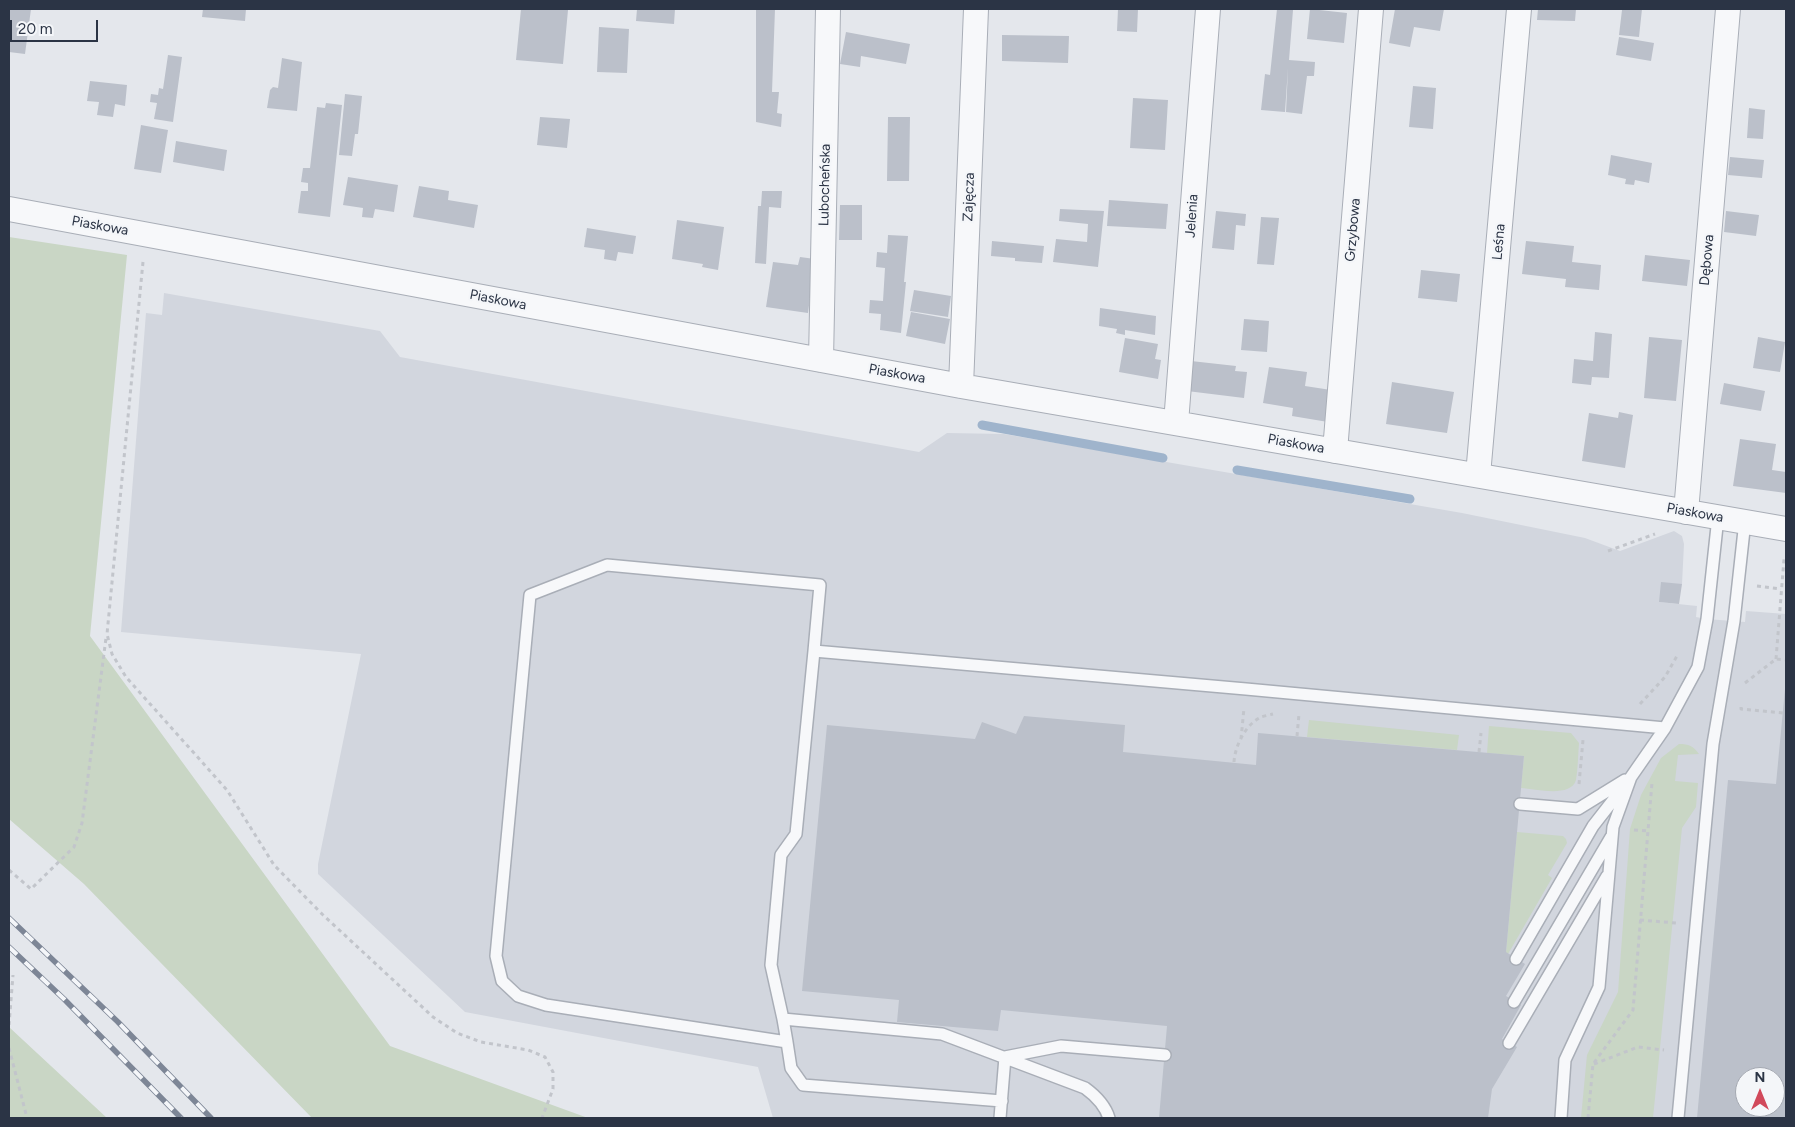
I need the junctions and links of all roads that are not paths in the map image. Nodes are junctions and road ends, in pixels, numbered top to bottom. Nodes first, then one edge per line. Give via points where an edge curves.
1 (828, 9) edge
2 (976, 9) edge
3 (1208, 9) edge
4 (1371, 9) edge
5 (1519, 9) edge
6 (1728, 9) edge
7 (9, 209) edge
8 (821, 360) junction
9 (962, 386) junction
10 (1176, 423) junction
11 (1336, 451) junction
12 (1478, 475) junction
13 (1686, 512) junction
14 (1718, 517) junction
15 (1745, 521) junction
16 (1786, 529) edge
17 (814, 651) junction
18 (1665, 728) junction
19 (1631, 777) junction
20 (1520, 804) dead end
21 (1613, 834) junction
22 (1609, 873) junction
23 (1516, 959) dead end
24 (1514, 1002) dead end
25 (783, 1019) junction
26 (787, 1042) junction
27 (1509, 1043) dead end
28 (1165, 1055) dead end
29 (1005, 1057) junction
30 (1002, 1101) junction
31 (1000, 1118) edge
32 (1109, 1118) edge
33 (1561, 1118) edge
34 (1678, 1118) edge

1 - 8 street, Lubocheńska
2 - 9 street, Zajęcza
3 - 10 street, Jelenia
4 - 11 street, Grzybowa
5 - 12 street, Leśna
6 - 13 street, Dębowa
7 - 8 street, Piaskowa
8 - 9 street, Piaskowa
9 - 10 street, Piaskowa
10 - 11 street, Piaskowa
11 - 12 street, Piaskowa
12 - 13 street, Piaskowa
13 - 14 street, Piaskowa
14 - 15 street, Piaskowa
14 - 18 lane via 1707,619 1698,667
15 - 16 street, Piaskowa
15 - 34 lane via 1734,621 1713,744
17 - 18 lane
17 - 25 lane via 796,834 781,855 771,965
17 - 26 lane via 820,585 607,565 530,595 496,956 502,981 518,996 546,1006
18 - 19 lane
19 - 20 lane via 1578,809
19 - 21 lane
19 - 23 lane via 1593,826
21 - 22 lane
21 - 24 lane
22 - 27 lane
22 - 33 lane via 1599,987 1565,1060
25 - 26 lane
25 - 29 lane via 942,1034
26 - 30 lane via 791,1068 804,1085
28 - 29 lane via 1061,1046
29 - 30 lane
29 - 32 lane via 1085,1088 1098,1098
30 - 31 lane

